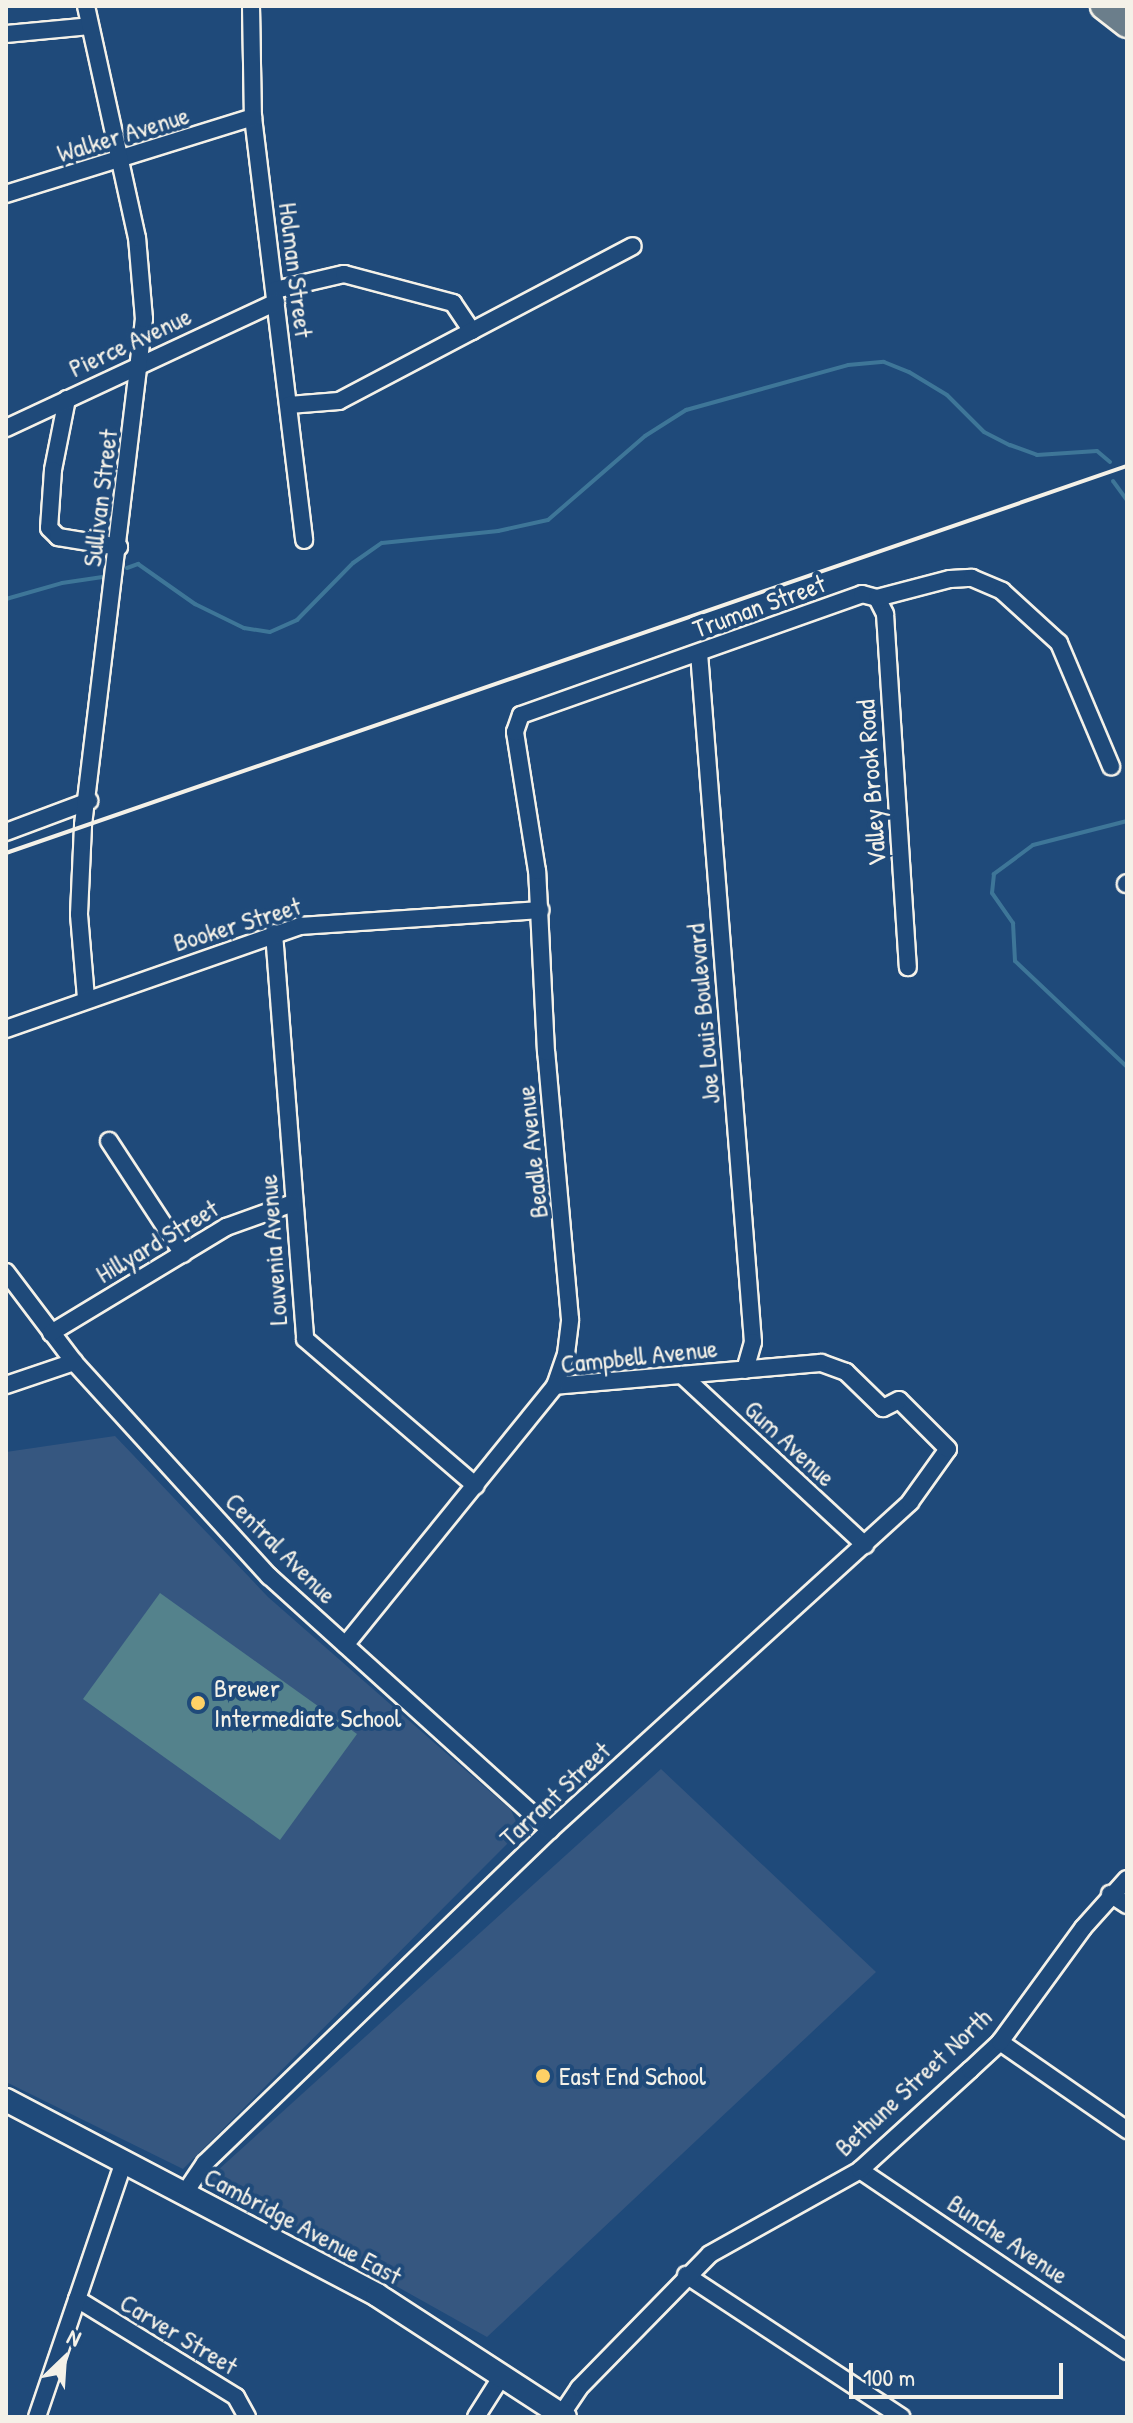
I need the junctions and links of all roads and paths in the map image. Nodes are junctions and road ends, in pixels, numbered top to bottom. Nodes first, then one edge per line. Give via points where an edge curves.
1 (86, 6) edge
2 (251, 6) edge
3 (1104, 6) edge
4 (1127, 24) edge
5 (90, 26) junction
6 (6, 34) edge
7 (253, 117) junction
8 (120, 160) junction
9 (6, 194) edge
10 (633, 246) dead end
11 (276, 296) junction
12 (472, 331) junction
13 (140, 365) junction
14 (67, 399) junction
15 (289, 405) junction
16 (6, 428) edge
17 (304, 540) dead end
18 (119, 547) junction
19 (877, 598) junction
20 (699, 653) junction
21 (1111, 766) dead end
22 (89, 801) junction
23 (6, 832) edge
24 (540, 910) junction
25 (274, 933) junction
26 (908, 967) dead end
27 (86, 998) junction
28 (6, 1029) edge
29 (109, 1141) dead end
30 (293, 1203) junction
31 (183, 1254) junction
32 (6, 1272) edge
33 (51, 1333) junction
34 (74, 1362) junction
35 (745, 1370) junction
36 (682, 1375) junction
37 (6, 1385) edge
38 (555, 1386) junction
39 (934, 1431) joint
40 (476, 1486) junction
41 (865, 1545) junction
42 (345, 1645) junction
43 (550, 1830) junction
44 (1127, 1879) edge
45 (1110, 1894) junction
46 (1127, 1905) edge
47 (1000, 2042) junction
48 (6, 2100) edge
49 (1127, 2130) edge
50 (124, 2161) junction
51 (860, 2170) junction
52 (184, 2194) junction
53 (686, 2275) junction
54 (77, 2299) junction
55 (1127, 2351) edge
56 (502, 2376) junction
57 (563, 2416) edge
58 (37, 2417) edge
59 (247, 2417) edge
60 (476, 2417) edge
61 (901, 2417) edge

1 - 5 street, Sullivan Street
2 - 7 street, Holman Street
3 - 4 highway
5 - 6 street
5 - 8 street, Sullivan Street
7 - 8 street, Walker Avenue
7 - 11 street, Holman Street
8 - 9 street, Walker Avenue
8 - 13 street, Sullivan Street via 143,276
10 - 12 street
11 - 12 street, Pierce Avenue via 344,274 453,303
11 - 13 street, Pierce Avenue
11 - 15 street, Holman Street
12 - 15 street via 339,401
13 - 14 street, Pierce Avenue
13 - 18 street, Sullivan Street
14 - 16 street, Pierce Avenue
14 - 18 street via 53,470 49,528 58,537
15 - 17 street, Holman Street
18 - 22 street, Sullivan Street
19 - 20 street, Truman Street via 862,594
19 - 21 street, Truman Street via 950,579 985,581 1002,591 1059,643
19 - 26 street, Valley Brook Road via 885,614
20 - 24 street, Truman Street via 527,712 517,720
20 - 35 street, Joe Louis Boulevard via 753,1342
22 - 23 street
22 - 27 street, Sullivan Street via 79,883
24 - 25 street, Booker Street via 326,923
24 - 38 street, Beadle Avenue via 546,1052 570,1319
25 - 27 street, Booker Street
25 - 30 street, Louvenia Avenue
27 - 28 street, Booker Street
29 - 31 street
30 - 31 street, Hillyard Street via 234,1222
30 - 40 street, Louvenia Avenue via 305,1339
31 - 33 street, Hillyard Street
32 - 33 street, Central Avenue
33 - 34 street, Central Avenue
34 - 37 street
34 - 42 street, Central Avenue via 269,1576
35 - 36 street, Campbell Avenue
35 - 39 street, Campbell Avenue via 830,1365 846,1372 883,1408 899,1400
36 - 38 street, Campbell Avenue
36 - 41 street, Gum Avenue
38 - 40 street, Campbell Avenue
39 - 41 street, Tarrant Street via 948,1449 910,1502
40 - 42 street, Campbell Avenue
41 - 43 street, Tarrant Street
42 - 43 street, Central Avenue
43 - 52 street, Tarrant Street via 205,2163
44 - 45 street, Bethune Street North
45 - 46 street
45 - 47 street, Bethune Street North
47 - 49 street
47 - 51 street, Bethune Street North
48 - 50 main road, Cambridge Avenue East
50 - 52 main road, Cambridge Avenue East
50 - 54 street
51 - 53 street, Bethune Street North via 734,2239
51 - 55 street, Bunche Avenue
52 - 56 main road, Cambridge Avenue East via 377,2295
53 - 57 street, Bethune Street North
53 - 61 street
54 - 58 street
54 - 59 street, Carver Street via 236,2397
56 - 57 main road, Cambridge Avenue East
56 - 60 street

